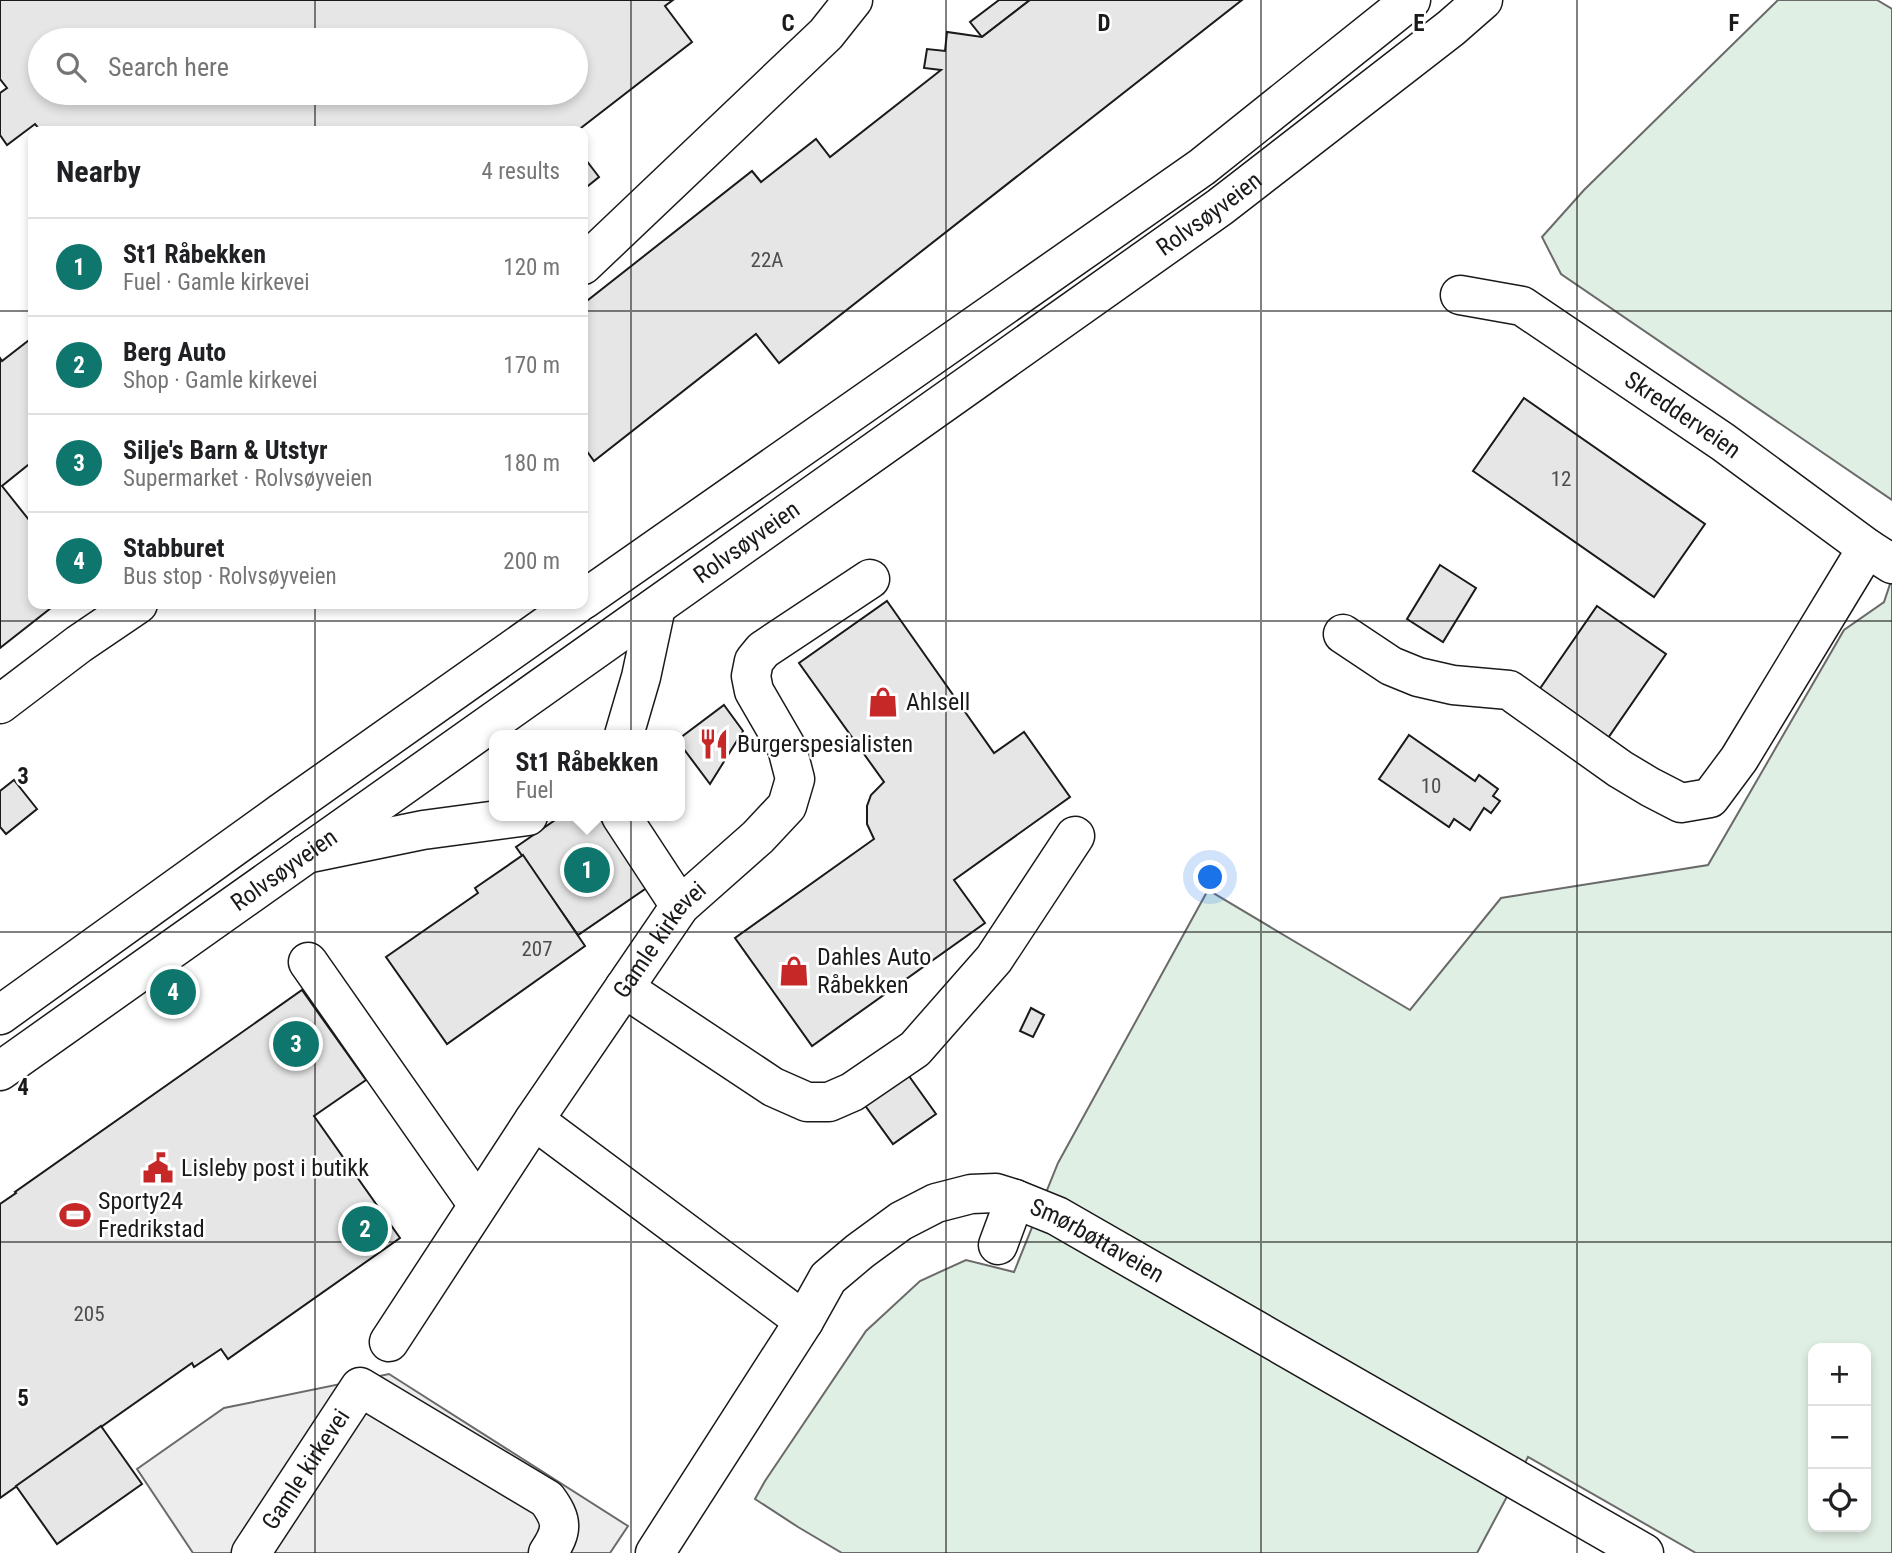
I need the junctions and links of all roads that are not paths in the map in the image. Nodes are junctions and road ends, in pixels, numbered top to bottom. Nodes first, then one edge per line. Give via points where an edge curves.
1 (853, 0) edge
2 (1411, 0) edge
3 (1483, 0) edge
4 (588, 260) edge
5 (1460, 295) dead end
6 (1880, 556) edge
7 (870, 579) dead end
8 (588, 597) edge
9 (656, 607) junction
10 (131, 609) edge
11 (570, 609) edge
12 (1343, 635) dead end
13 (0, 704) edge
14 (625, 730) edge
15 (490, 821) edge
16 (624, 821) edge
17 (1075, 836) dead end
18 (306, 854) junction
19 (680, 906) junction
20 (308, 962) dead end
21 (624, 988) junction
22 (0, 1015) edge
23 (0, 1071) edge
24 (534, 1120) junction
25 (1014, 1199) junction
26 (478, 1205) junction
27 (998, 1245) dead end
28 (804, 1321) junction
29 (389, 1342) dead end
30 (259, 1550) edge
31 (548, 1553) edge
32 (654, 1553) edge
33 (1644, 1553) edge

1 - 4 main road via 826,34
2 - 8 main road, Rolvsøyveien via 1202,167
3 - 9 main road, Rolvsøyveien via 1220,207
5 - 6 main road, Skredderveien via 1522,306 1723,442
6 - 12 main road via 1710,798 1681,803 1620,769 1509,690 1418,677 1391,666
7 - 19 main road, Gamle kirkevei via 763,650 754,661 754,691 787,748 795,779 787,806
9 - 14 main road
9 - 18 main road, Rolvsøyveien
10 - 13 main road
11 - 22 main road, Rolvsøyveien
15 - 18 main road
16 - 19 main road
17 - 21 main road via 994,959 915,1049 852,1092 829,1102 807,1102 773,1087
18 - 23 main road, Rolvsøyveien
19 - 21 main road, Gamle kirkevei
20 - 26 main road
21 - 24 main road, Gamle kirkevei
24 - 26 main road, Gamle kirkevei
24 - 28 main road
25 - 27 main road
25 - 28 main road, Smørbøttaveien via 971,1194 936,1203 901,1221 828,1278
25 - 33 main road, Smørbøttaveien via 1056,1216
26 - 29 main road, Gamle kirkevei
28 - 32 main road, Smørbøttaveien
30 - 31 main road, Gamle kirkevei via 360,1387 547,1499 560,1524

